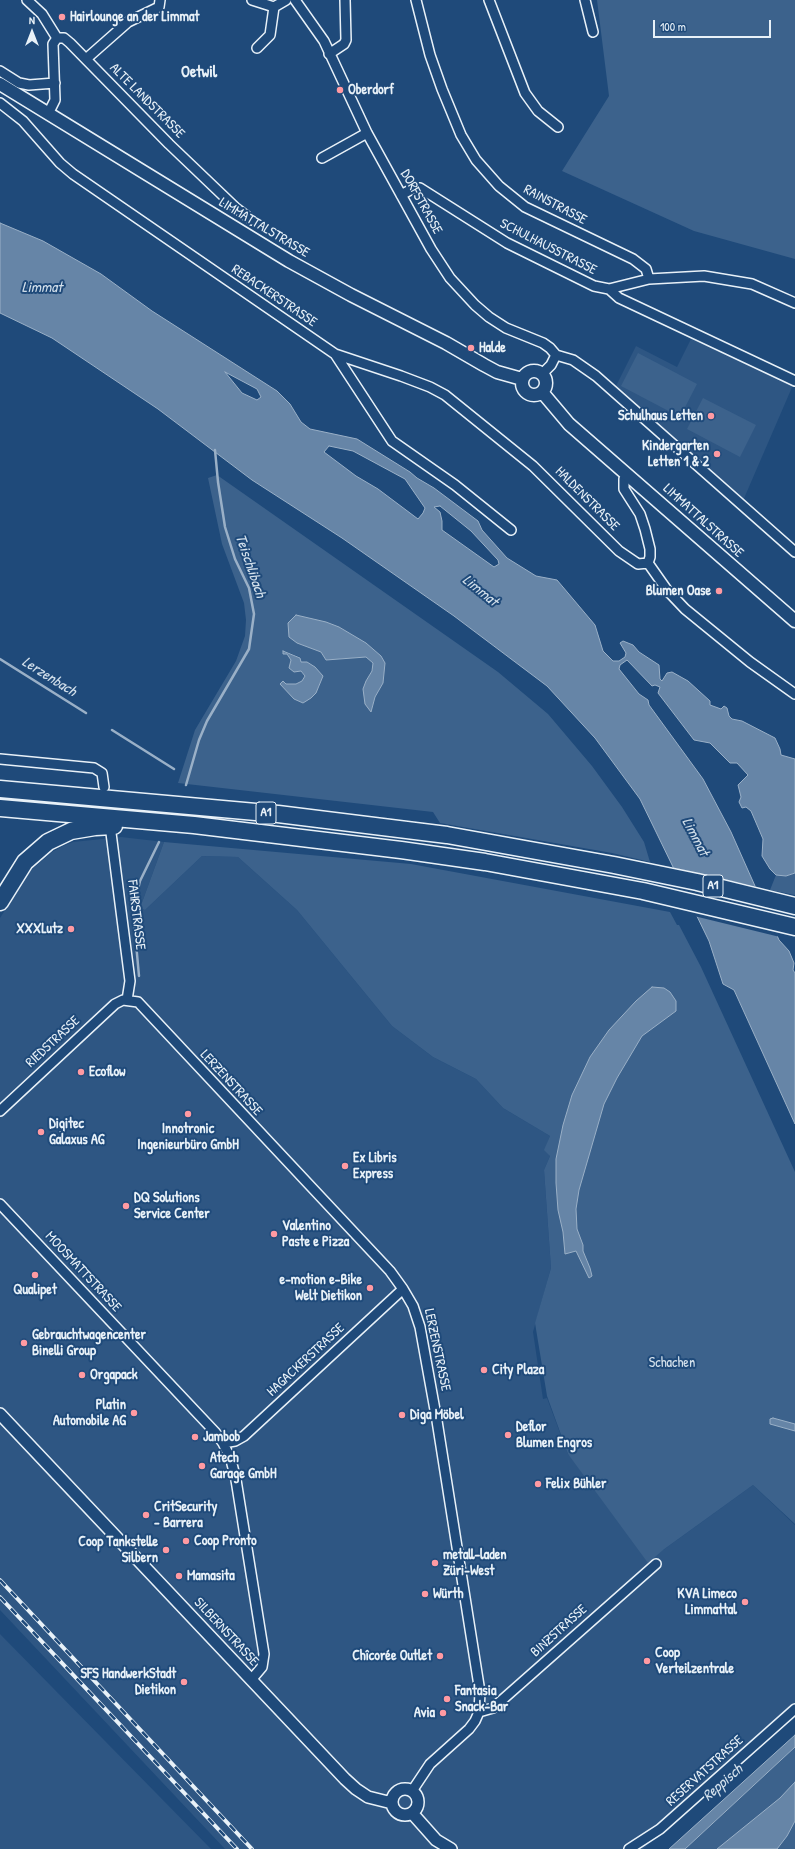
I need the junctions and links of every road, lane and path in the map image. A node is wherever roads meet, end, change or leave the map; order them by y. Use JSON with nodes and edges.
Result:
{"nodes":[{"id":1,"x":27,"y":0,"type":"edge"},
{"id":2,"x":160,"y":0,"type":"edge"},
{"id":3,"x":252,"y":0,"type":"edge"},
{"id":4,"x":286,"y":0,"type":"edge"},
{"id":5,"x":295,"y":0,"type":"edge"},
{"id":6,"x":346,"y":0,"type":"edge"},
{"id":7,"x":416,"y":0,"type":"edge"},
{"id":8,"x":489,"y":0,"type":"edge"},
{"id":9,"x":585,"y":0,"type":"edge"},
{"id":10,"x":274,"y":7,"type":"junction"},
{"id":11,"x":593,"y":32,"type":"dead end"},
{"id":12,"x":57,"y":38,"type":"junction"},
{"id":13,"x":257,"y":48,"type":"dead end"},
{"id":14,"x":329,"y":54,"type":"junction"},
{"id":15,"x":86,"y":59,"type":"junction"},
{"id":16,"x":0,"y":71,"type":"edge"},
{"id":17,"x":55,"y":83,"type":"junction"},
{"id":18,"x":0,"y":84,"type":"edge"},
{"id":19,"x":0,"y":103,"type":"edge"},
{"id":20,"x":48,"y":114,"type":"junction"},
{"id":21,"x":558,"y":127,"type":"dead end"},
{"id":22,"x":367,"y":133,"type":"junction"},
{"id":23,"x":322,"y":158,"type":"dead end"},
{"id":24,"x":401,"y":195,"type":"junction"},
{"id":25,"x":252,"y":220,"type":"dead end"},
{"id":26,"x":649,"y":279,"type":"junction"},
{"id":27,"x":609,"y":288,"type":"junction"},
{"id":28,"x":795,"y":302,"type":"edge"},
{"id":29,"x":335,"y":354,"type":"junction"},
{"id":30,"x":556,"y":355,"type":"junction"},
{"id":31,"x":542,"y":374,"type":"junction"},
{"id":32,"x":522,"y":380,"type":"junction"},
{"id":33,"x":795,"y":382,"type":"edge"},
{"id":34,"x":542,"y":392,"type":"junction"},
{"id":35,"x":628,"y":474,"type":"junction"},
{"id":36,"x":511,"y":530,"type":"dead end"},
{"id":37,"x":795,"y":552,"type":"edge"},
{"id":38,"x":648,"y":563,"type":"junction"},
{"id":39,"x":795,"y":621,"type":"edge"},
{"id":40,"x":795,"y":694,"type":"edge"},
{"id":41,"x":0,"y":759,"type":"edge"},
{"id":42,"x":104,"y":787,"type":"dead end"},
{"id":43,"x":0,"y":789,"type":"edge"},
{"id":44,"x":0,"y":808,"type":"edge"},
{"id":45,"x":111,"y":833,"type":"dead end"},
{"id":46,"x":256,"y":833,"type":"junction"},
{"id":47,"x":0,"y":902,"type":"edge"},
{"id":48,"x":795,"y":906,"type":"edge"},
{"id":49,"x":795,"y":927,"type":"edge"},
{"id":50,"x":127,"y":1000,"type":"junction"},
{"id":51,"x":0,"y":1111,"type":"edge"},
{"id":52,"x":0,"y":1204,"type":"edge"},
{"id":53,"x":403,"y":1289,"type":"junction"},
{"id":54,"x":0,"y":1414,"type":"edge"},
{"id":55,"x":223,"y":1443,"type":"junction"},
{"id":56,"x":656,"y":1564,"type":"dead end"},
{"id":57,"x":251,"y":1680,"type":"junction"},
{"id":58,"x":795,"y":1709,"type":"edge"},
{"id":59,"x":479,"y":1712,"type":"junction"},
{"id":60,"x":412,"y":1792,"type":"junction"},
{"id":61,"x":392,"y":1803,"type":"junction"},
{"id":62,"x":412,"y":1813,"type":"junction"},
{"id":63,"x":451,"y":1849,"type":"edge"},
{"id":64,"x":630,"y":1849,"type":"edge"}],
"edges":[{"from":1,"to":12,"type":"street","name":"ALTE LANDSTRASSE"},
{"from":2,"to":15,"type":"street"},
{"from":3,"to":10,"type":"street"},
{"from":4,"to":10,"type":"street"},
{"from":5,"to":14,"type":"street","name":"DORFSTRASSE"},
{"from":6,"to":14,"type":"street"},
{"from":7,"to":26,"type":"street","name":"RAINSTRASSE"},
{"from":8,"to":21,"type":"street"},
{"from":9,"to":11,"type":"street"},
{"from":10,"to":13,"type":"street"},
{"from":12,"to":15,"type":"street","name":"ALTE LANDSTRASSE"},
{"from":12,"to":17,"type":"street"},
{"from":14,"to":22,"type":"street","name":"DORFSTRASSE"},
{"from":15,"to":25,"type":"street","name":"ALTE LANDSTRASSE"},
{"from":16,"to":17,"type":"street"},
{"from":17,"to":20,"type":"street"},
{"from":18,"to":20,"type":"main road","name":"LIMMATTALSTRASSE"},
{"from":19,"to":29,"type":"street","name":"REBACKERSTRASSE"},
{"from":20,"to":32,"type":"main road","name":"LIMMATTALSTRASSE"},
{"from":22,"to":23,"type":"street"},
{"from":22,"to":24,"type":"street","name":"DORFSTRASSE"},
{"from":24,"to":27,"type":"street","name":"SCHULHAUSSTRASSE"},
{"from":24,"to":30,"type":"street","name":"DORFSTRASSE"},
{"from":26,"to":27,"type":"street"},
{"from":26,"to":28,"type":"street"},
{"from":27,"to":33,"type":"street","name":"SCHULHAUSSTRASSE"},
{"from":29,"to":36,"type":"street","name":"REBACKERSTRASSE"},
{"from":29,"to":38,"type":"street","name":"HALDENSTRASSE"},
{"from":30,"to":31,"type":"street"},
{"from":30,"to":37,"type":"street","name":"DORFSTRASSE"},
{"from":31,"to":32,"type":"main road"},
{"from":31,"to":34,"type":"main road"},
{"from":32,"to":34,"type":"main road"},
{"from":34,"to":35,"type":"main road","name":"LIMMATTALSTRASSE"},
{"from":35,"to":38,"type":"street"},
{"from":35,"to":39,"type":"main road","name":"LIMMATTALSTRASSE"},
{"from":38,"to":40,"type":"street"},
{"from":41,"to":42,"type":"street"},
{"from":43,"to":48,"type":"highway","number":"A1"},
{"from":44,"to":46,"type":"highway","number":"A1"},
{"from":45,"to":50,"type":"street","name":"FAHRSTRASSE"},
{"from":46,"to":47,"type":"highway"},
{"from":46,"to":49,"type":"highway","number":"A1"},
{"from":50,"to":51,"type":"street","name":"RIEDSTRASSE"},
{"from":50,"to":53,"type":"street","name":"LERZENSTRASSE"},
{"from":52,"to":55,"type":"street","name":"MOOSMATTSTRASSE"},
{"from":53,"to":55,"type":"street","name":"HAGACKERSTRASSE"},
{"from":53,"to":59,"type":"street","name":"LERZENSTRASSE"},
{"from":54,"to":57,"type":"street","name":"SILBERNSTRASSE"},
{"from":55,"to":57,"type":"street","name":"MOOSMATTSTRASSE"},
{"from":56,"to":59,"type":"street","name":"BINZSTRASSE"},
{"from":57,"to":61,"type":"street","name":"SILBERNSTRASSE"},
{"from":58,"to":64,"type":"street","name":"RESERVATSTRASSE"},
{"from":59,"to":60,"type":"street","name":"LERZENSTRASSE"},
{"from":60,"to":61,"type":"street"},
{"from":60,"to":62,"type":"street"},
{"from":61,"to":62,"type":"street"},
{"from":62,"to":63,"type":"street"}]}
